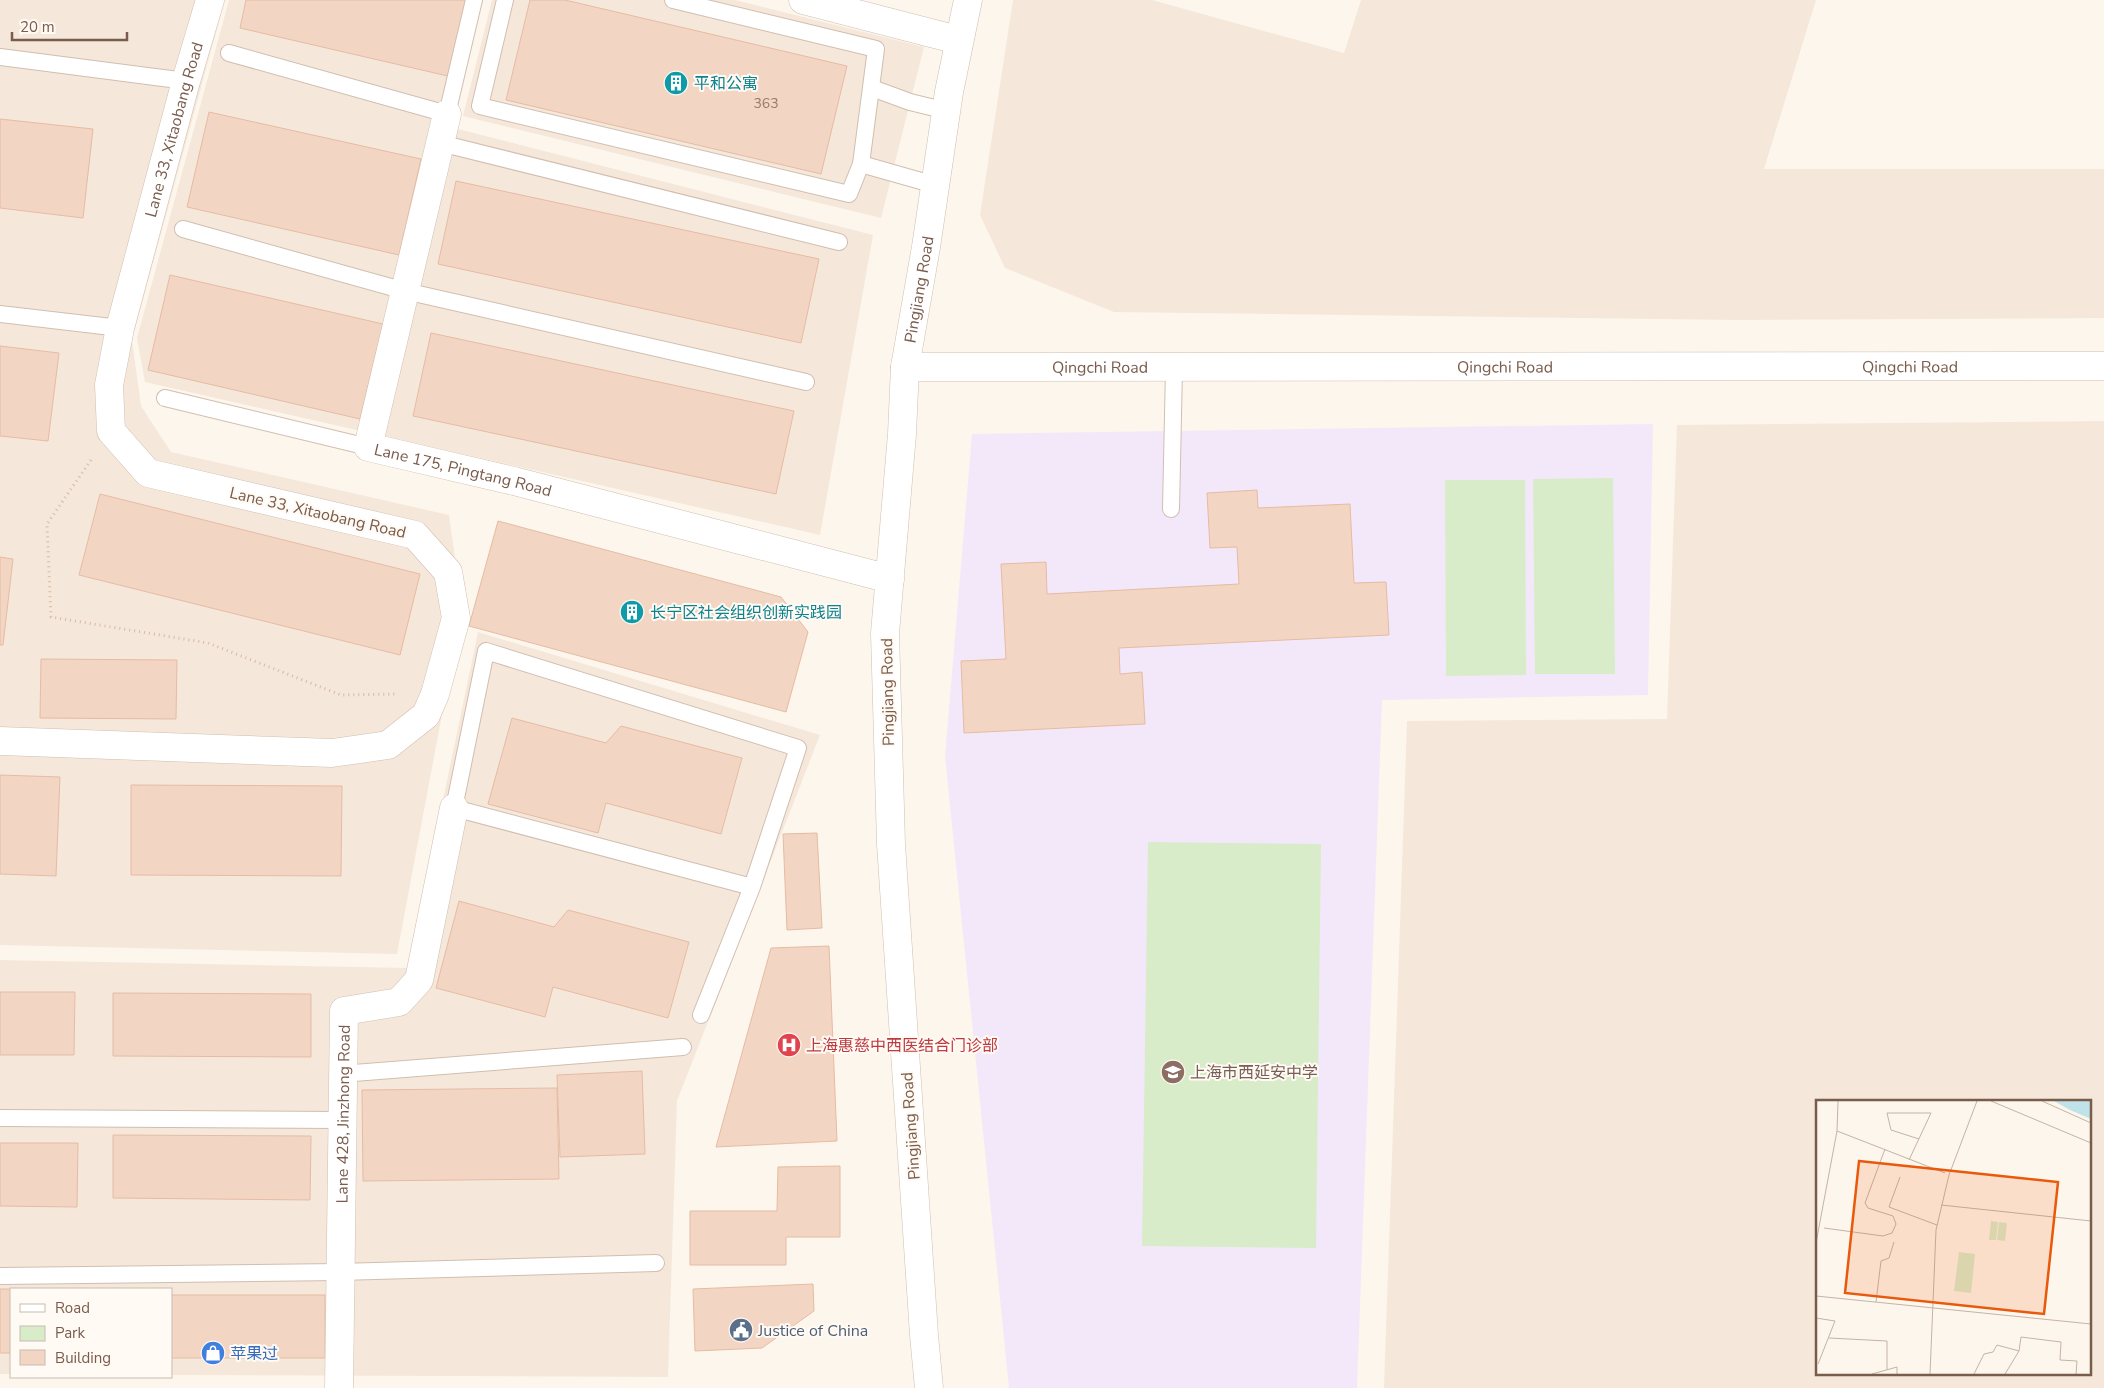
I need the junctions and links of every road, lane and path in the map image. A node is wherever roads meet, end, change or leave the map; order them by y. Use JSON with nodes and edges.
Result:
{"nodes":[{"id":1,"x":210,"y":0,"type":"edge"},
{"id":2,"x":474,"y":0,"type":"edge"},
{"id":3,"x":505,"y":0,"type":"edge"},
{"id":4,"x":673,"y":0,"type":"edge"},
{"id":5,"x":803,"y":0,"type":"edge"},
{"id":6,"x":813,"y":0,"type":"edge"},
{"id":7,"x":968,"y":0,"type":"edge"},
{"id":8,"x":917,"y":30,"type":"junction"},
{"id":9,"x":958,"y":40,"type":"junction"},
{"id":10,"x":229,"y":53,"type":"dead end"},
{"id":11,"x":0,"y":57,"type":"edge"},
{"id":12,"x":186,"y":81,"type":"junction"},
{"id":13,"x":872,"y":88,"type":"junction"},
{"id":14,"x":946,"y":111,"type":"junction"},
{"id":15,"x":447,"y":114,"type":"junction"},
{"id":16,"x":440,"y":143,"type":"junction"},
{"id":17,"x":861,"y":164,"type":"junction"},
{"id":18,"x":936,"y":184,"type":"junction"},
{"id":19,"x":183,"y":230,"type":"dead end"},
{"id":20,"x":839,"y":242,"type":"dead end"},
{"id":21,"x":405,"y":291,"type":"junction"},
{"id":22,"x":0,"y":314,"type":"edge"},
{"id":23,"x":120,"y":328,"type":"junction"},
{"id":24,"x":2104,"y":366,"type":"edge"},
{"id":25,"x":905,"y":367,"type":"junction"},
{"id":26,"x":1174,"y":368,"type":"junction"},
{"id":27,"x":806,"y":382,"type":"dead end"},
{"id":28,"x":165,"y":398,"type":"dead end"},
{"id":29,"x":111,"y":431,"type":"junction"},
{"id":30,"x":368,"y":447,"type":"junction"},
{"id":31,"x":1172,"y":509,"type":"dead end"},
{"id":32,"x":890,"y":579,"type":"junction"},
{"id":33,"x":435,"y":694,"type":"junction"},
{"id":34,"x":0,"y":741,"type":"edge"},
{"id":35,"x":454,"y":808,"type":"junction"},
{"id":36,"x":752,"y":887,"type":"junction"},
{"id":37,"x":701,"y":1015,"type":"dead end"},
{"id":38,"x":683,"y":1047,"type":"dead end"},
{"id":39,"x":341,"y":1074,"type":"junction"},
{"id":40,"x":0,"y":1118,"type":"edge"},
{"id":41,"x":341,"y":1120,"type":"junction"},
{"id":42,"x":656,"y":1263,"type":"dead end"},
{"id":43,"x":339,"y":1272,"type":"junction"},
{"id":44,"x":0,"y":1276,"type":"edge"},
{"id":45,"x":339,"y":1388,"type":"edge"},
{"id":46,"x":929,"y":1388,"type":"edge"}],
"edges":[{"from":1,"to":12,"type":"street","name":"Lane 33, Xitaobang Road"},
{"from":2,"to":15,"type":"lane"},
{"from":3,"to":17,"type":"lane"},
{"from":4,"to":13,"type":"lane"},
{"from":5,"to":8,"type":"street"},
{"from":6,"to":8,"type":"street"},
{"from":7,"to":9,"type":"street","name":"Pingjiang Road"},
{"from":8,"to":9,"type":"street"},
{"from":9,"to":14,"type":"street","name":"Pingjiang Road"},
{"from":10,"to":15,"type":"lane"},
{"from":11,"to":12,"type":"lane"},
{"from":12,"to":23,"type":"street","name":"Lane 33, Xitaobang Road"},
{"from":13,"to":14,"type":"lane"},
{"from":13,"to":17,"type":"lane"},
{"from":14,"to":18,"type":"street","name":"Pingjiang Road"},
{"from":15,"to":16,"type":"street","name":"Lane 175, Pingtang Road"},
{"from":16,"to":20,"type":"lane"},
{"from":16,"to":21,"type":"street","name":"Lane 175, Pingtang Road"},
{"from":17,"to":18,"type":"lane"},
{"from":18,"to":25,"type":"street","name":"Pingjiang Road"},
{"from":19,"to":21,"type":"lane"},
{"from":21,"to":27,"type":"lane"},
{"from":21,"to":30,"type":"street","name":"Lane 175, Pingtang Road"},
{"from":22,"to":23,"type":"lane"},
{"from":23,"to":29,"type":"street","name":"Lane 33, Xitaobang Road"},
{"from":24,"to":26,"type":"street","name":"Qingchi Road"},
{"from":25,"to":26,"type":"street","name":"Qingchi Road"},
{"from":25,"to":32,"type":"street","name":"Pingjiang Road"},
{"from":26,"to":31,"type":"lane"},
{"from":28,"to":30,"type":"lane"},
{"from":29,"to":33,"type":"street","name":"Lane 33, Xitaobang Road"},
{"from":29,"to":33,"type":"path"},
{"from":30,"to":32,"type":"street","name":"Lane 175, Pingtang Road"},
{"from":32,"to":46,"type":"street","name":"Pingjiang Road"},
{"from":33,"to":34,"type":"street","name":"Lane 33, Xitaobang Road"},
{"from":35,"to":36,"type":"lane"},
{"from":35,"to":36,"type":"lane"},
{"from":35,"to":39,"type":"street","name":"Lane 428, Jinzhong Road"},
{"from":36,"to":37,"type":"lane"},
{"from":38,"to":39,"type":"lane"},
{"from":39,"to":41,"type":"street","name":"Lane 428, Jinzhong Road"},
{"from":40,"to":41,"type":"lane"},
{"from":41,"to":43,"type":"street","name":"Lane 428, Jinzhong Road"},
{"from":42,"to":43,"type":"lane"},
{"from":43,"to":44,"type":"lane"},
{"from":43,"to":45,"type":"street","name":"Lane 428, Jinzhong Road"}]}
